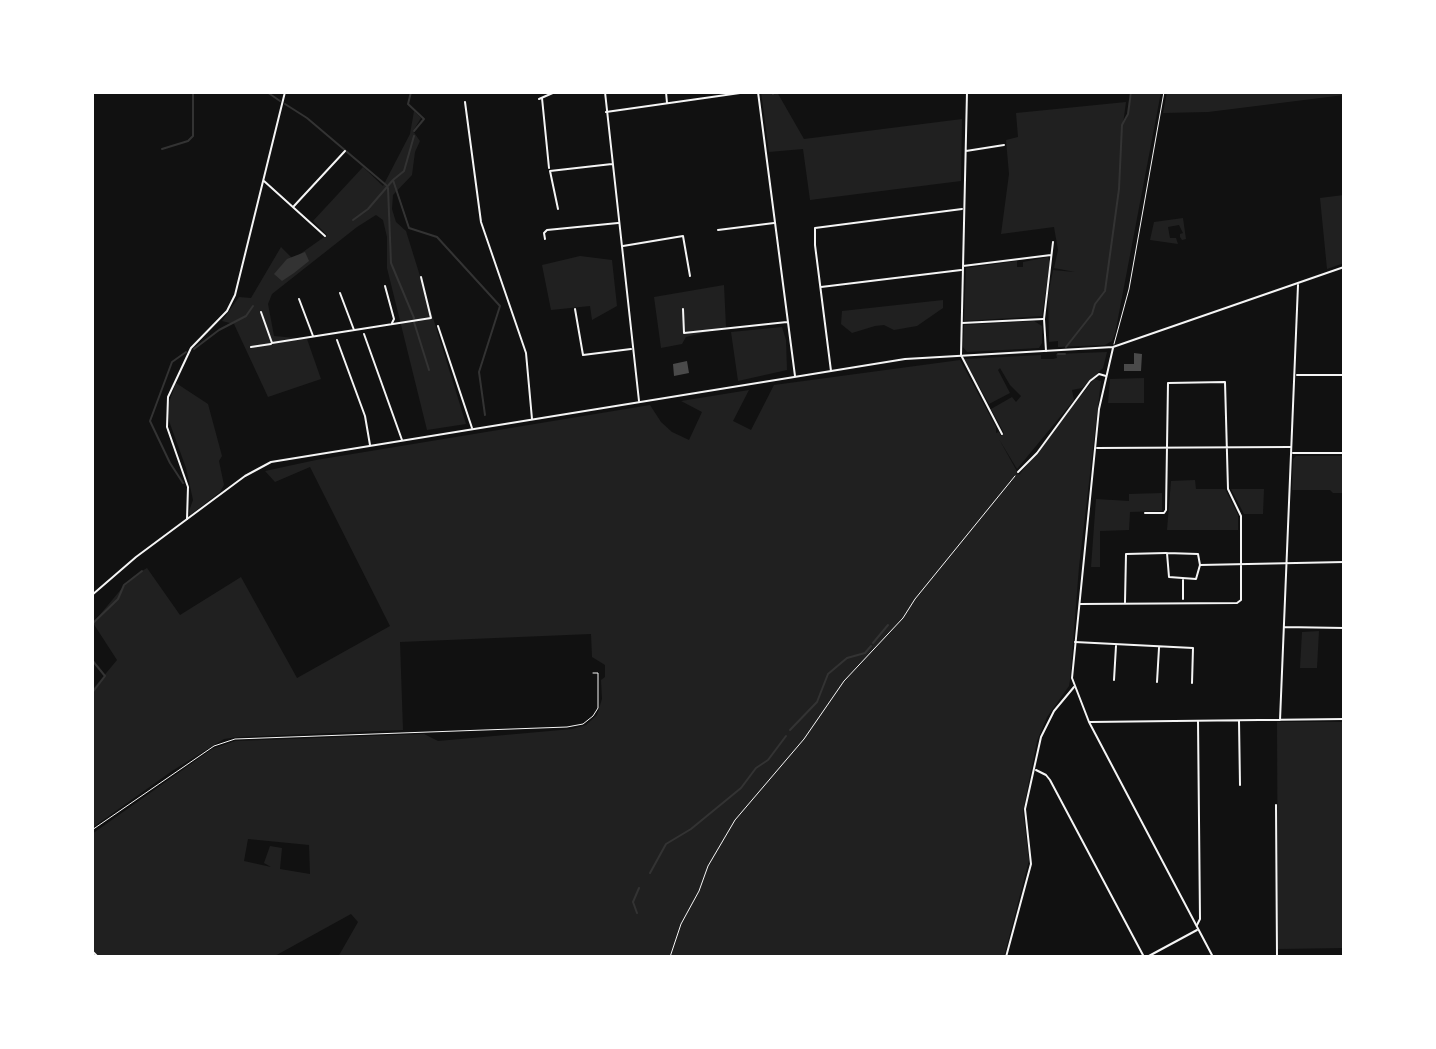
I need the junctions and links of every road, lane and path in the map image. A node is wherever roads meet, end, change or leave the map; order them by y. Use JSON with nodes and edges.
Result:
{"nodes":[{"id":1,"x":285,"y":92,"type":"edge"},
{"id":2,"x":555,"y":92,"type":"edge"},
{"id":3,"x":605,"y":92,"type":"edge"},
{"id":4,"x":666,"y":92,"type":"edge"},
{"id":5,"x":708,"y":92,"type":"edge"},
{"id":6,"x":747,"y":92,"type":"edge"},
{"id":7,"x":758,"y":92,"type":"edge"},
{"id":8,"x":967,"y":92,"type":"edge"},
{"id":9,"x":1164,"y":92,"type":"edge"},
{"id":10,"x":708,"y":97,"type":"junction"},
{"id":11,"x":465,"y":102,"type":"dead end"},
{"id":12,"x":667,"y":103,"type":"junction"},
{"id":13,"x":606,"y":112,"type":"junction"},
{"id":14,"x":1004,"y":145,"type":"dead end"},
{"id":15,"x":345,"y":151,"type":"dead end"},
{"id":16,"x":965,"y":151,"type":"junction"},
{"id":17,"x":612,"y":164,"type":"junction"},
{"id":18,"x":550,"y":171,"type":"junction"},
{"id":19,"x":263,"y":180,"type":"junction"},
{"id":20,"x":293,"y":207,"type":"junction"},
{"id":21,"x":558,"y":209,"type":"dead end"},
{"id":22,"x":963,"y":209,"type":"junction"},
{"id":23,"x":619,"y":223,"type":"junction"},
{"id":24,"x":775,"y":223,"type":"junction"},
{"id":25,"x":718,"y":230,"type":"dead end"},
{"id":26,"x":325,"y":236,"type":"dead end"},
{"id":27,"x":545,"y":239,"type":"dead end"},
{"id":28,"x":1053,"y":242,"type":"dead end"},
{"id":29,"x":621,"y":246,"type":"junction"},
{"id":30,"x":1053,"y":255,"type":"junction"},
{"id":31,"x":1344,"y":267,"type":"edge"},
{"id":32,"x":963,"y":268,"type":"junction"},
{"id":33,"x":690,"y":276,"type":"dead end"},
{"id":34,"x":421,"y":277,"type":"dead end"},
{"id":35,"x":1298,"y":283,"type":"junction"},
{"id":36,"x":385,"y":286,"type":"dead end"},
{"id":37,"x":819,"y":287,"type":"junction"},
{"id":38,"x":340,"y":293,"type":"dead end"},
{"id":39,"x":299,"y":299,"type":"dead end"},
{"id":40,"x":575,"y":309,"type":"dead end"},
{"id":41,"x":683,"y":309,"type":"dead end"},
{"id":42,"x":261,"y":312,"type":"dead end"},
{"id":43,"x":1044,"y":319,"type":"junction"},
{"id":44,"x":788,"y":322,"type":"junction"},
{"id":45,"x":962,"y":323,"type":"junction"},
{"id":46,"x":391,"y":324,"type":"junction"},
{"id":47,"x":438,"y":326,"type":"dead end"},
{"id":48,"x":355,"y":331,"type":"junction"},
{"id":49,"x":364,"y":334,"type":"dead end"},
{"id":50,"x":314,"y":337,"type":"junction"},
{"id":51,"x":337,"y":340,"type":"dead end"},
{"id":52,"x":272,"y":343,"type":"junction"},
{"id":53,"x":251,"y":347,"type":"dead end"},
{"id":54,"x":1113,"y":347,"type":"junction"},
{"id":55,"x":633,"y":349,"type":"junction"},
{"id":56,"x":1046,"y":351,"type":"junction"},
{"id":57,"x":961,"y":355,"type":"junction"},
{"id":58,"x":831,"y":371,"type":"junction"},
{"id":59,"x":1344,"y":375,"type":"edge"},
{"id":60,"x":1106,"y":376,"type":"junction"},
{"id":61,"x":1295,"y":376,"type":"junction"},
{"id":62,"x":795,"y":377,"type":"junction"},
{"id":63,"x":639,"y":403,"type":"junction"},
{"id":64,"x":532,"y":420,"type":"junction"},
{"id":65,"x":472,"y":429,"type":"junction"},
{"id":66,"x":1002,"y":434,"type":"dead end"},
{"id":67,"x":403,"y":441,"type":"junction"},
{"id":68,"x":370,"y":446,"type":"junction"},
{"id":69,"x":1167,"y":447,"type":"junction"},
{"id":70,"x":1228,"y":447,"type":"junction"},
{"id":71,"x":1292,"y":447,"type":"junction"},
{"id":72,"x":1095,"y":448,"type":"junction"},
{"id":73,"x":1292,"y":453,"type":"junction"},
{"id":74,"x":1344,"y":453,"type":"edge"},
{"id":75,"x":1018,"y":472,"type":"joint"},
{"id":76,"x":1145,"y":513,"type":"dead end"},
{"id":77,"x":188,"y":520,"type":"junction"},
{"id":78,"x":1167,"y":553,"type":"junction"},
{"id":79,"x":1344,"y":562,"type":"edge"},
{"id":80,"x":1242,"y":564,"type":"junction"},
{"id":81,"x":1286,"y":564,"type":"junction"},
{"id":82,"x":1200,"y":565,"type":"junction"},
{"id":83,"x":1183,"y":579,"type":"junction"},
{"id":84,"x":92,"y":595,"type":"edge"},
{"id":85,"x":1183,"y":599,"type":"dead end"},
{"id":86,"x":1125,"y":603,"type":"junction"},
{"id":87,"x":1079,"y":604,"type":"junction"},
{"id":88,"x":1283,"y":627,"type":"junction"},
{"id":89,"x":1344,"y":628,"type":"edge"},
{"id":90,"x":1076,"y":642,"type":"junction"},
{"id":91,"x":1116,"y":644,"type":"junction"},
{"id":92,"x":1159,"y":647,"type":"junction"},
{"id":93,"x":593,"y":673,"type":"dead end"},
{"id":94,"x":1114,"y":680,"type":"dead end"},
{"id":95,"x":1157,"y":682,"type":"dead end"},
{"id":96,"x":1192,"y":683,"type":"dead end"},
{"id":97,"x":1074,"y":687,"type":"junction"},
{"id":98,"x":1344,"y":719,"type":"edge"},
{"id":99,"x":1198,"y":720,"type":"junction"},
{"id":100,"x":1239,"y":720,"type":"junction"},
{"id":101,"x":1280,"y":720,"type":"junction"},
{"id":102,"x":1089,"y":722,"type":"junction"},
{"id":103,"x":1034,"y":770,"type":"junction"},
{"id":104,"x":1240,"y":785,"type":"dead end"},
{"id":105,"x":1276,"y":805,"type":"dead end"},
{"id":106,"x":92,"y":830,"type":"edge"},
{"id":107,"x":1197,"y":928,"type":"junction"},
{"id":108,"x":92,"y":951,"type":"edge"},
{"id":109,"x":98,"y":957,"type":"edge"},
{"id":110,"x":670,"y":957,"type":"edge"},
{"id":111,"x":1006,"y":957,"type":"edge"},
{"id":112,"x":1146,"y":957,"type":"edge"},
{"id":113,"x":1213,"y":957,"type":"edge"},
{"id":114,"x":1277,"y":957,"type":"edge"}],
"edges":[{"from":1,"to":19,"type":"street"},
{"from":2,"to":18,"type":"street"},
{"from":3,"to":13,"type":"street"},
{"from":4,"to":12,"type":"street"},
{"from":5,"to":10,"type":"street"},
{"from":6,"to":10,"type":"street"},
{"from":7,"to":24,"type":"street"},
{"from":8,"to":16,"type":"street"},
{"from":9,"to":54,"type":"lane"},
{"from":10,"to":12,"type":"street"},
{"from":11,"to":64,"type":"street"},
{"from":12,"to":13,"type":"street"},
{"from":13,"to":17,"type":"street"},
{"from":14,"to":16,"type":"street"},
{"from":15,"to":20,"type":"street"},
{"from":16,"to":22,"type":"street"},
{"from":17,"to":18,"type":"street"},
{"from":17,"to":23,"type":"street"},
{"from":18,"to":21,"type":"street"},
{"from":19,"to":20,"type":"street"},
{"from":19,"to":77,"type":"street"},
{"from":20,"to":26,"type":"street"},
{"from":22,"to":32,"type":"street"},
{"from":22,"to":37,"type":"street"},
{"from":23,"to":27,"type":"street"},
{"from":23,"to":29,"type":"street"},
{"from":24,"to":25,"type":"street"},
{"from":24,"to":44,"type":"street"},
{"from":28,"to":30,"type":"street"},
{"from":29,"to":33,"type":"street"},
{"from":29,"to":55,"type":"street"},
{"from":30,"to":32,"type":"street"},
{"from":30,"to":43,"type":"street"},
{"from":31,"to":35,"type":"street"},
{"from":32,"to":37,"type":"street"},
{"from":32,"to":45,"type":"street"},
{"from":34,"to":46,"type":"street"},
{"from":35,"to":54,"type":"street"},
{"from":35,"to":61,"type":"street"},
{"from":36,"to":46,"type":"street"},
{"from":37,"to":58,"type":"street"},
{"from":38,"to":48,"type":"street"},
{"from":39,"to":50,"type":"street"},
{"from":40,"to":55,"type":"street"},
{"from":41,"to":44,"type":"street"},
{"from":42,"to":52,"type":"street"},
{"from":43,"to":45,"type":"street"},
{"from":43,"to":56,"type":"street"},
{"from":44,"to":62,"type":"street"},
{"from":45,"to":57,"type":"street"},
{"from":46,"to":48,"type":"street"},
{"from":47,"to":65,"type":"street"},
{"from":48,"to":50,"type":"street"},
{"from":49,"to":67,"type":"street"},
{"from":50,"to":52,"type":"street"},
{"from":51,"to":68,"type":"street"},
{"from":52,"to":53,"type":"street"},
{"from":54,"to":56,"type":"street"},
{"from":54,"to":60,"type":"street"},
{"from":55,"to":63,"type":"street"},
{"from":56,"to":57,"type":"street"},
{"from":57,"to":58,"type":"street"},
{"from":57,"to":66,"type":"street"},
{"from":58,"to":62,"type":"street"},
{"from":59,"to":61,"type":"street"},
{"from":60,"to":72,"type":"street"},
{"from":60,"to":75,"type":"street"},
{"from":61,"to":71,"type":"street"},
{"from":62,"to":63,"type":"street"},
{"from":63,"to":64,"type":"street"},
{"from":64,"to":65,"type":"street"},
{"from":65,"to":67,"type":"street"},
{"from":67,"to":68,"type":"street"},
{"from":68,"to":77,"type":"street"},
{"from":69,"to":70,"type":"street"},
{"from":69,"to":70,"type":"street"},
{"from":69,"to":72,"type":"street"},
{"from":69,"to":76,"type":"street"},
{"from":70,"to":71,"type":"street"},
{"from":70,"to":80,"type":"street"},
{"from":71,"to":73,"type":"street"},
{"from":72,"to":87,"type":"street"},
{"from":73,"to":74,"type":"street"},
{"from":73,"to":81,"type":"street"},
{"from":75,"to":110,"type":"path"},
{"from":77,"to":84,"type":"street"},
{"from":78,"to":82,"type":"street"},
{"from":78,"to":83,"type":"street"},
{"from":78,"to":86,"type":"street"},
{"from":79,"to":81,"type":"street"},
{"from":80,"to":81,"type":"street"},
{"from":80,"to":82,"type":"street"},
{"from":80,"to":86,"type":"street"},
{"from":81,"to":88,"type":"street"},
{"from":82,"to":83,"type":"street"},
{"from":83,"to":85,"type":"street"},
{"from":86,"to":87,"type":"street"},
{"from":87,"to":90,"type":"street"},
{"from":88,"to":89,"type":"street"},
{"from":88,"to":101,"type":"street"},
{"from":90,"to":91,"type":"street"},
{"from":90,"to":97,"type":"street"},
{"from":91,"to":92,"type":"street"},
{"from":91,"to":94,"type":"street"},
{"from":92,"to":95,"type":"street"},
{"from":92,"to":96,"type":"street"},
{"from":93,"to":106,"type":"lane"},
{"from":97,"to":102,"type":"street"},
{"from":97,"to":103,"type":"street"},
{"from":98,"to":101,"type":"street"},
{"from":99,"to":100,"type":"street"},
{"from":99,"to":102,"type":"street"},
{"from":99,"to":107,"type":"street"},
{"from":100,"to":101,"type":"street"},
{"from":100,"to":104,"type":"street"},
{"from":102,"to":107,"type":"street"},
{"from":103,"to":111,"type":"street"},
{"from":103,"to":112,"type":"street"},
{"from":105,"to":114,"type":"street"},
{"from":107,"to":112,"type":"street"},
{"from":107,"to":113,"type":"street"},
{"from":108,"to":109,"type":"street"}]}
